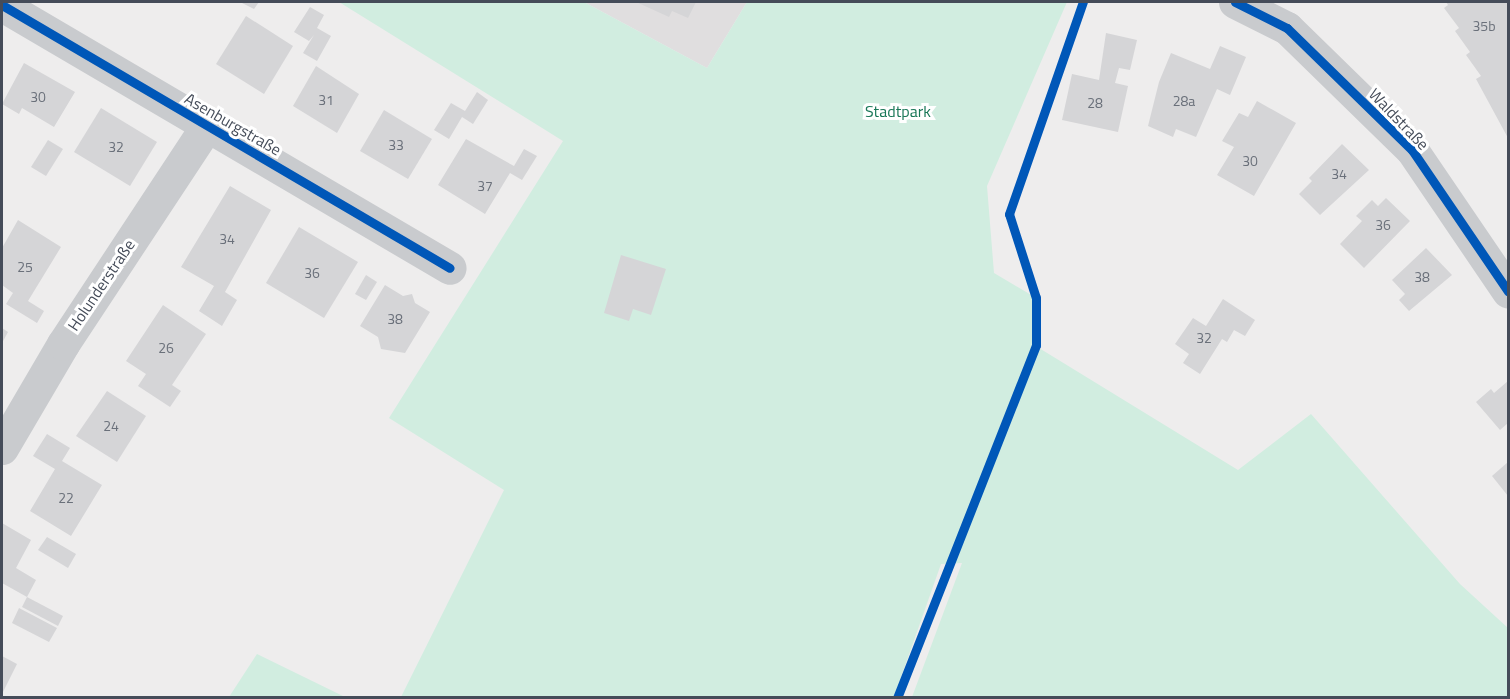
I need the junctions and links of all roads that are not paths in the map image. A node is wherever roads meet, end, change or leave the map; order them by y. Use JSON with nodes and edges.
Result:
{"nodes":[{"id":1,"x":1235,"y":2,"type":"edge"},
{"id":2,"x":2,"y":5,"type":"edge"},
{"id":3,"x":207,"y":126,"type":"junction"},
{"id":4,"x":450,"y":268,"type":"dead end"},
{"id":5,"x":1509,"y":291,"type":"edge"},
{"id":6,"x":2,"y":448,"type":"edge"}],
"edges":[{"from":1,"to":5,"type":"street","name":"Waldstraße"},
{"from":2,"to":3,"type":"street","name":"Asenburgstraße"},
{"from":3,"to":4,"type":"street","name":"Asenburgstraße"},
{"from":3,"to":6,"type":"street","name":"Holunderstraße"}]}
